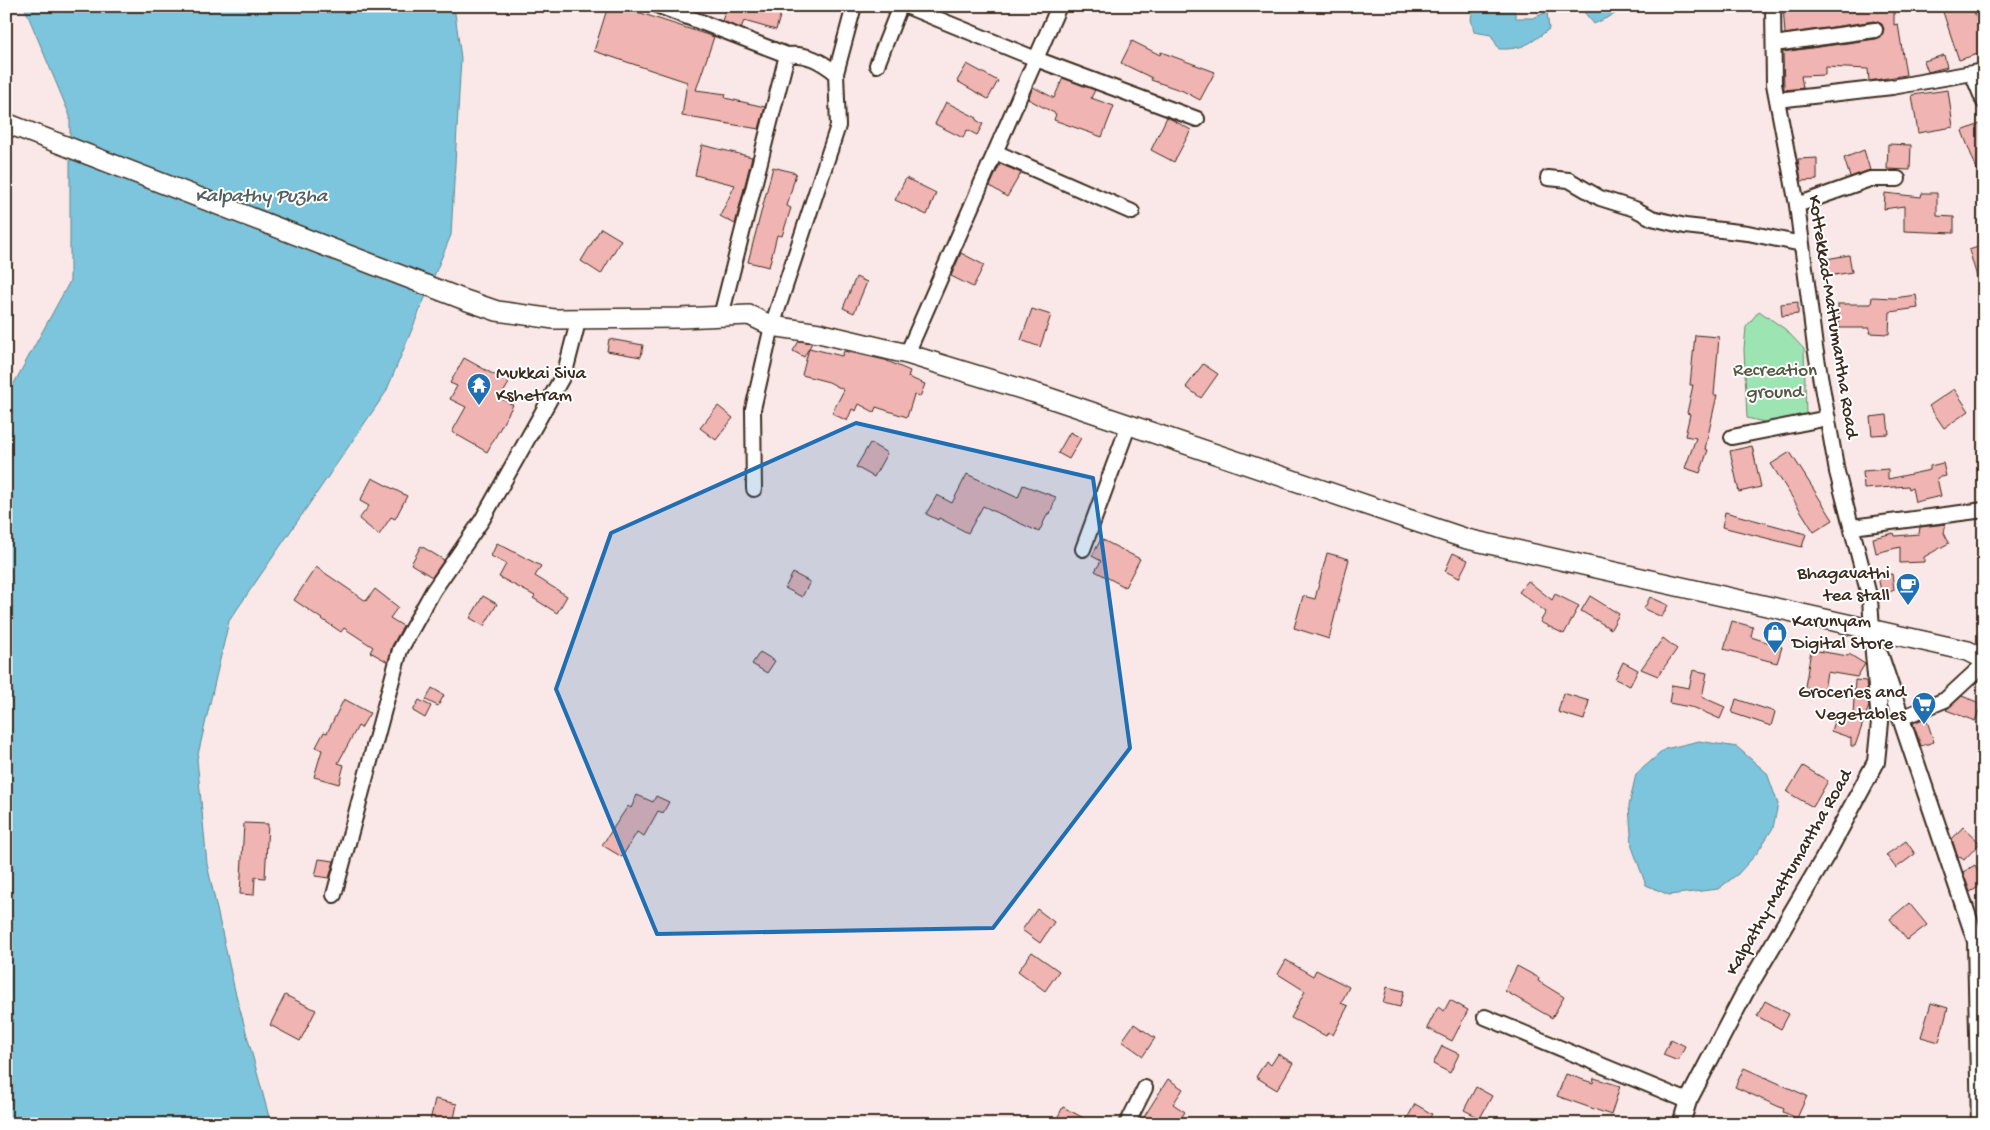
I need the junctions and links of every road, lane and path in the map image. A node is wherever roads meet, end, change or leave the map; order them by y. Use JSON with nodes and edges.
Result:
{"nodes":[{"id":1,"x":659,"y":6,"type":"edge"},
{"id":2,"x":854,"y":6,"type":"edge"},
{"id":3,"x":900,"y":6,"type":"edge"},
{"id":4,"x":906,"y":6,"type":"edge"},
{"id":5,"x":1059,"y":6,"type":"edge"},
{"id":6,"x":1773,"y":6,"type":"edge"},
{"id":7,"x":1875,"y":30,"type":"dead end"},
{"id":8,"x":1774,"y":44,"type":"junction"},
{"id":9,"x":786,"y":54,"type":"junction"},
{"id":10,"x":1036,"y":59,"type":"junction"},
{"id":11,"x":877,"y":65,"type":"dead end"},
{"id":12,"x":1978,"y":72,"type":"edge"},
{"id":13,"x":836,"y":73,"type":"junction"},
{"id":14,"x":1778,"y":100,"type":"junction"},
{"id":15,"x":1984,"y":102,"type":"edge"},
{"id":16,"x":1197,"y":119,"type":"dead end"},
{"id":17,"x":6,"y":123,"type":"edge"},
{"id":18,"x":995,"y":152,"type":"junction"},
{"id":19,"x":1548,"y":178,"type":"dead end"},
{"id":20,"x":1898,"y":179,"type":"dead end"},
{"id":21,"x":1797,"y":205,"type":"junction"},
{"id":22,"x":1132,"y":212,"type":"dead end"},
{"id":23,"x":1802,"y":244,"type":"junction"},
{"id":24,"x":721,"y":316,"type":"junction"},
{"id":25,"x":579,"y":318,"type":"junction"},
{"id":26,"x":772,"y":326,"type":"junction"},
{"id":27,"x":907,"y":354,"type":"junction"},
{"id":28,"x":1828,"y":418,"type":"junction"},
{"id":29,"x":1129,"y":424,"type":"junction"},
{"id":30,"x":1732,"y":437,"type":"dead end"},
{"id":31,"x":754,"y":489,"type":"dead end"},
{"id":32,"x":1984,"y":510,"type":"edge"},
{"id":33,"x":1852,"y":527,"type":"junction"},
{"id":34,"x":1083,"y":549,"type":"dead end"},
{"id":35,"x":1872,"y":630,"type":"junction"},
{"id":36,"x":1984,"y":659,"type":"edge"},
{"id":37,"x":1984,"y":664,"type":"edge"},
{"id":38,"x":1901,"y":718,"type":"junction"},
{"id":39,"x":334,"y":895,"type":"dead end"},
{"id":40,"x":1977,"y":927,"type":"edge"},
{"id":41,"x":1485,"y":1016,"type":"dead end"},
{"id":42,"x":1145,"y":1088,"type":"dead end"},
{"id":43,"x":1688,"y":1102,"type":"junction"},
{"id":44,"x":1981,"y":1114,"type":"edge"},
{"id":45,"x":1127,"y":1124,"type":"edge"},
{"id":46,"x":1682,"y":1124,"type":"edge"}],
"edges":[{"from":1,"to":9,"type":"street"},
{"from":2,"to":13,"type":"street"},
{"from":3,"to":11,"type":"street"},
{"from":4,"to":10,"type":"street"},
{"from":5,"to":10,"type":"street"},
{"from":6,"to":8,"type":"street","name":"Kottekkad-Mattumantha Road"},
{"from":7,"to":8,"type":"street"},
{"from":8,"to":14,"type":"street","name":"Kottekkad-Mattumantha Road"},
{"from":9,"to":13,"type":"street"},
{"from":9,"to":24,"type":"street"},
{"from":10,"to":16,"type":"street"},
{"from":10,"to":18,"type":"street"},
{"from":12,"to":14,"type":"street"},
{"from":12,"to":15,"type":"street"},
{"from":13,"to":26,"type":"street"},
{"from":14,"to":21,"type":"street","name":"Kottekkad-Mattumantha Road"},
{"from":17,"to":25,"type":"main road"},
{"from":18,"to":22,"type":"street"},
{"from":18,"to":27,"type":"street"},
{"from":19,"to":23,"type":"street"},
{"from":20,"to":21,"type":"street"},
{"from":21,"to":23,"type":"street","name":"Kottekkad-Mattumantha Road"},
{"from":23,"to":28,"type":"street","name":"Kottekkad-Mattumantha Road"},
{"from":24,"to":25,"type":"main road"},
{"from":24,"to":26,"type":"main road"},
{"from":25,"to":39,"type":"street"},
{"from":26,"to":27,"type":"main road"},
{"from":26,"to":31,"type":"street"},
{"from":27,"to":29,"type":"main road"},
{"from":28,"to":30,"type":"street"},
{"from":28,"to":33,"type":"street","name":"Kottekkad-Mattumantha Road"},
{"from":29,"to":34,"type":"street"},
{"from":29,"to":35,"type":"main road"},
{"from":32,"to":33,"type":"street"},
{"from":33,"to":35,"type":"street","name":"Kottekkad-Mattumantha Road"},
{"from":35,"to":36,"type":"main road"},
{"from":35,"to":38,"type":"street"},
{"from":35,"to":43,"type":"street","name":"Kalpathy-Mattumantha Road"},
{"from":37,"to":38,"type":"street"},
{"from":38,"to":40,"type":"street"},
{"from":40,"to":44,"type":"street"},
{"from":41,"to":43,"type":"street"},
{"from":42,"to":45,"type":"street"},
{"from":43,"to":46,"type":"street","name":"Kalpathy-Mattumantha Road"}]}
